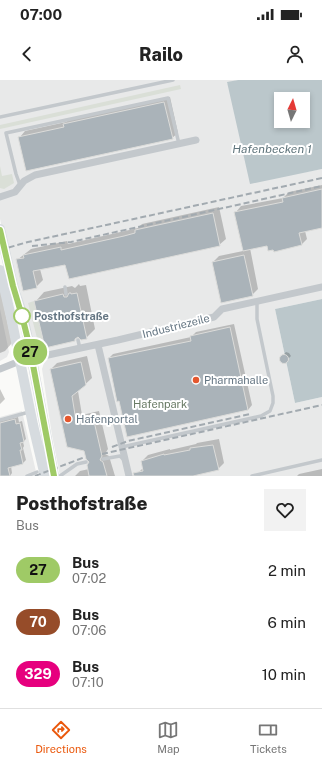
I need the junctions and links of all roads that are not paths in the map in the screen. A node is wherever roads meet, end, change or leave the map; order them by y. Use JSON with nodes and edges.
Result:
{"nodes":[{"id":1,"x":173,"y":80,"type":"edge"},
{"id":2,"x":0,"y":117,"type":"edge"},
{"id":3,"x":196,"y":140,"type":"dead end"},
{"id":4,"x":179,"y":144,"type":"junction"},
{"id":5,"x":20,"y":186,"type":"junction"},
{"id":6,"x":0,"y":197,"type":"edge"},
{"id":7,"x":0,"y":229,"type":"edge"},
{"id":8,"x":0,"y":270,"type":"edge"},
{"id":9,"x":65,"y":287,"type":"dead end"},
{"id":10,"x":322,"y":287,"type":"edge"},
{"id":11,"x":66,"y":294,"type":"dead end"},
{"id":12,"x":256,"y":301,"type":"junction"},
{"id":13,"x":78,"y":340,"type":"dead end"},
{"id":14,"x":98,"y":345,"type":"junction"},
{"id":15,"x":80,"y":349,"type":"junction"},
{"id":16,"x":32,"y":359,"type":"junction"},
{"id":17,"x":20,"y":361,"type":"junction"},
{"id":18,"x":0,"y":369,"type":"edge"},
{"id":19,"x":30,"y":412,"type":"junction"},
{"id":20,"x":0,"y":420,"type":"edge"},
{"id":21,"x":122,"y":446,"type":"junction"},
{"id":22,"x":103,"y":459,"type":"dead end"},
{"id":23,"x":322,"y":460,"type":"edge"},
{"id":24,"x":86,"y":462,"type":"dead end"},
{"id":25,"x":126,"y":465,"type":"junction"},
{"id":26,"x":41,"y":474,"type":"edge"},
{"id":27,"x":27,"y":476,"type":"edge"},
{"id":28,"x":54,"y":476,"type":"edge"},
{"id":29,"x":60,"y":476,"type":"edge"},
{"id":30,"x":129,"y":476,"type":"edge"},
{"id":31,"x":252,"y":476,"type":"edge"}],
"edges":[{"from":1,"to":2,"type":"lane"},
{"from":3,"to":4,"type":"street"},
{"from":4,"to":5,"type":"street"},
{"from":4,"to":5,"type":"lane"},
{"from":5,"to":6,"type":"street"},
{"from":7,"to":16,"type":"main road"},
{"from":8,"to":17,"type":"main road"},
{"from":9,"to":11,"type":"lane"},
{"from":10,"to":12,"type":"street","name":"Industriezeile"},
{"from":12,"to":14,"type":"street","name":"Industriezeile"},
{"from":12,"to":21,"type":"lane"},
{"from":13,"to":15,"type":"lane"},
{"from":14,"to":15,"type":"street","name":"Industriezeile"},
{"from":14,"to":21,"type":"street"},
{"from":15,"to":16,"type":"street","name":"Industriezeile"},
{"from":16,"to":17,"type":"street","name":"Industriezeile"},
{"from":16,"to":28,"type":"main road"},
{"from":17,"to":18,"type":"street","name":"Industriezeile"},
{"from":17,"to":19,"type":"main road"},
{"from":19,"to":20,"type":"lane"},
{"from":19,"to":26,"type":"main road"},
{"from":21,"to":25,"type":"street"},
{"from":22,"to":25,"type":"lane"},
{"from":23,"to":31,"type":"lane"},
{"from":24,"to":29,"type":"lane"},
{"from":25,"to":30,"type":"street"},
{"from":26,"to":27,"type":"lane"}]}
